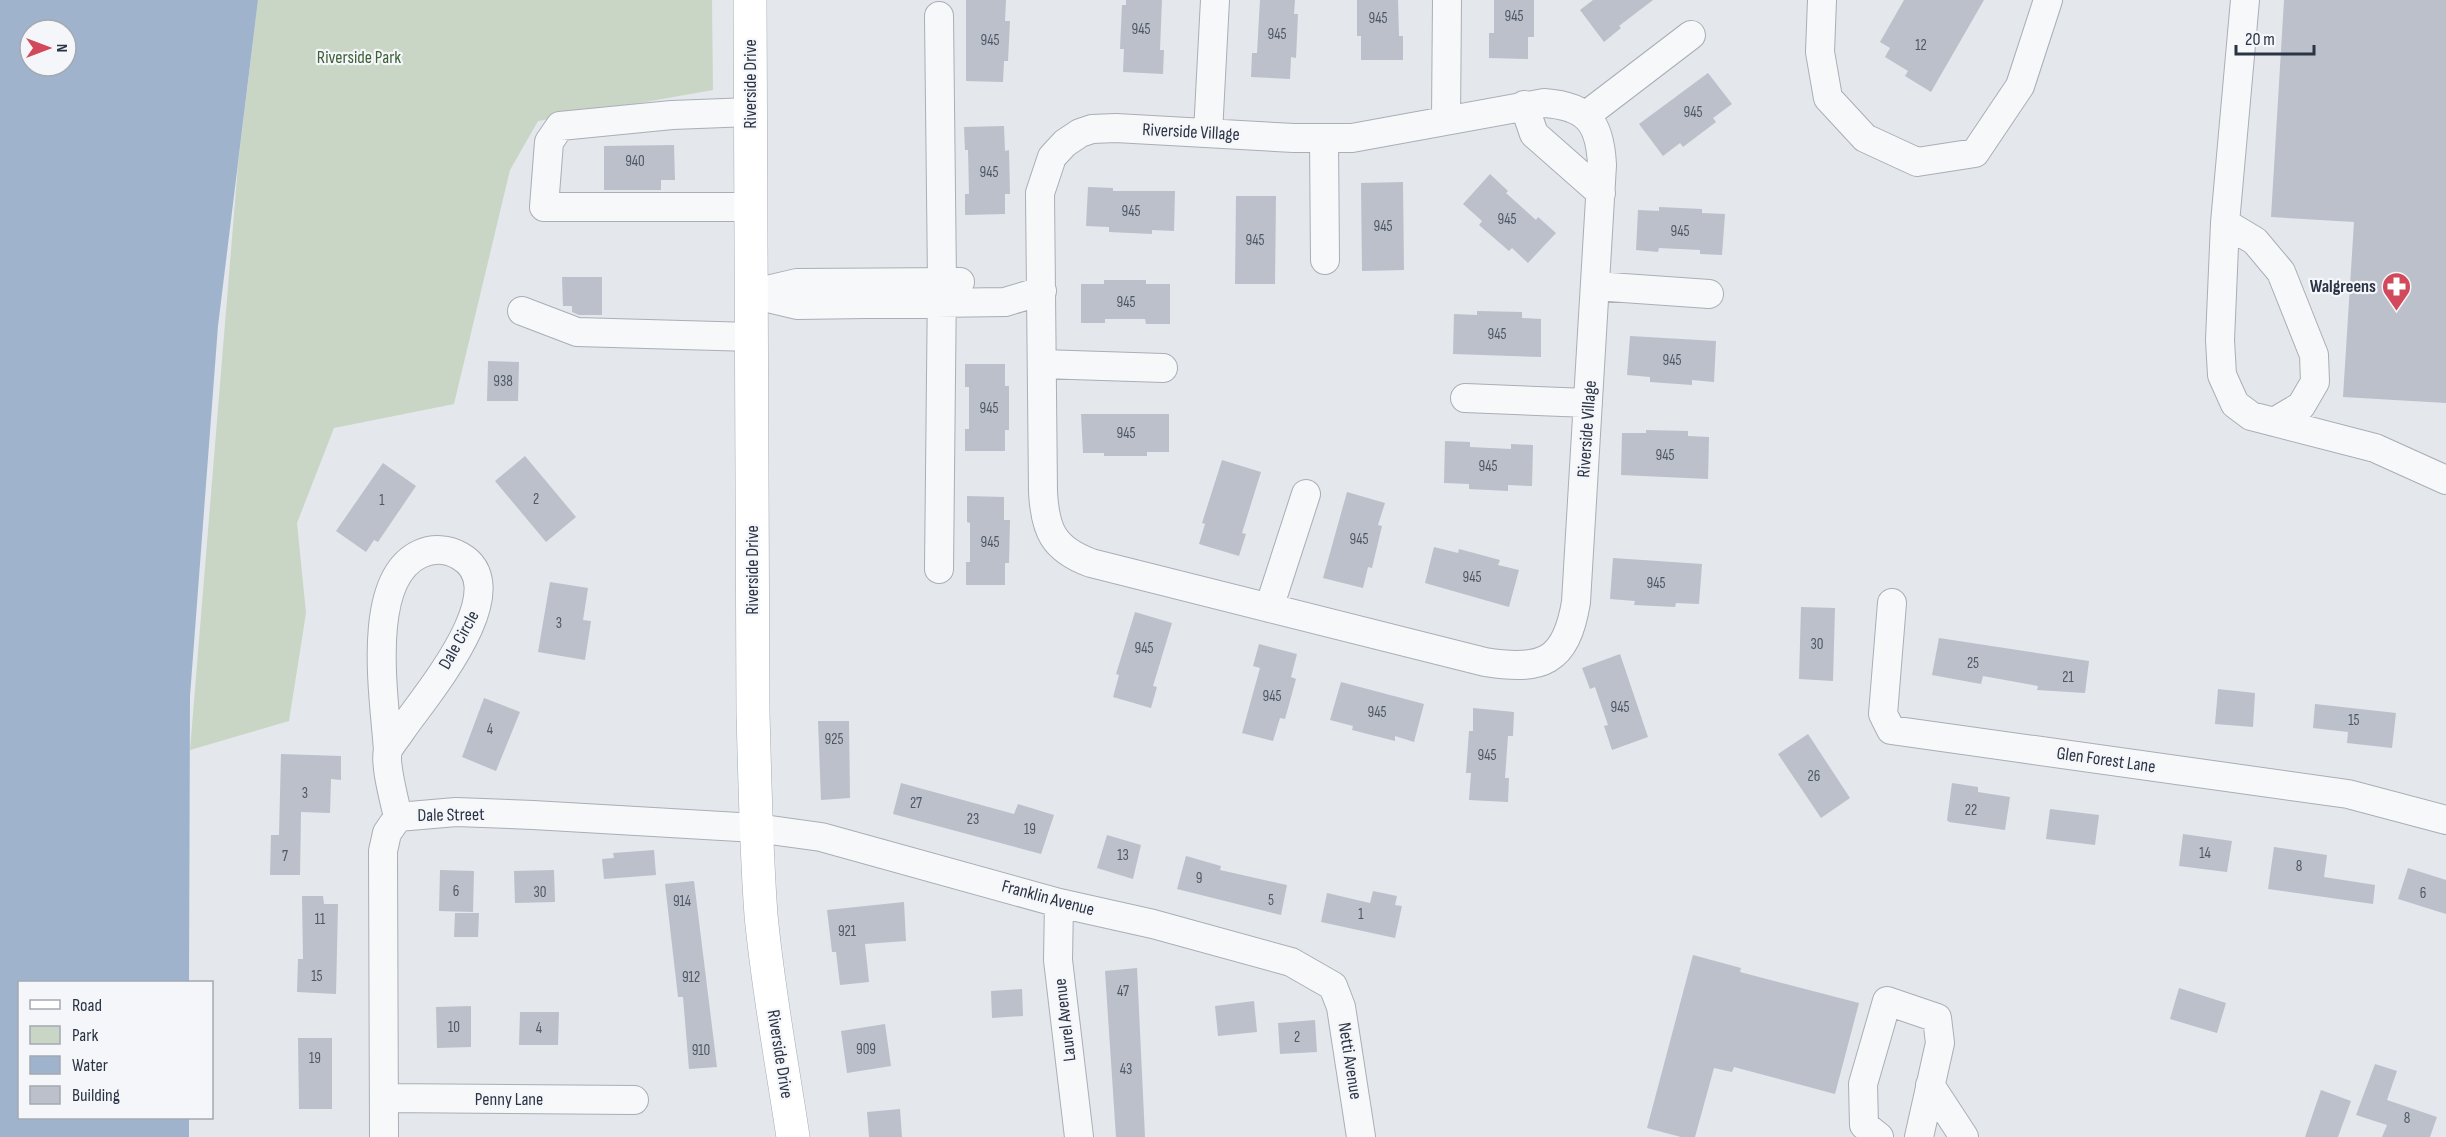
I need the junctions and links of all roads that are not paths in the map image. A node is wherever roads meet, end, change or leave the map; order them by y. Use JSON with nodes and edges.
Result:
{"nodes":[{"id":1,"x":750,"y":0,"type":"edge"},
{"id":2,"x":1215,"y":0,"type":"edge"},
{"id":3,"x":1448,"y":0,"type":"edge"},
{"id":4,"x":1822,"y":0,"type":"edge"},
{"id":5,"x":2048,"y":0,"type":"edge"},
{"id":6,"x":2245,"y":0,"type":"edge"},
{"id":7,"x":939,"y":16,"type":"dead end"},
{"id":8,"x":1690,"y":34,"type":"dead end"},
{"id":9,"x":1524,"y":105,"type":"junction"},
{"id":10,"x":750,"y":112,"type":"junction"},
{"id":11,"x":1585,"y":116,"type":"junction"},
{"id":12,"x":1446,"y":120,"type":"junction"},
{"id":13,"x":1208,"y":133,"type":"junction"},
{"id":14,"x":1324,"y":139,"type":"junction"},
{"id":15,"x":1601,"y":193,"type":"junction"},
{"id":16,"x":751,"y":207,"type":"junction"},
{"id":17,"x":2225,"y":223,"type":"junction"},
{"id":18,"x":1325,"y":261,"type":"dead end"},
{"id":19,"x":1595,"y":286,"type":"junction"},
{"id":20,"x":1042,"y":291,"type":"junction"},
{"id":21,"x":942,"y":292,"type":"junction"},
{"id":22,"x":751,"y":294,"type":"junction"},
{"id":23,"x":1709,"y":294,"type":"dead end"},
{"id":24,"x":522,"y":310,"type":"dead end"},
{"id":25,"x":752,"y":337,"type":"junction"},
{"id":26,"x":1042,"y":364,"type":"junction"},
{"id":27,"x":1163,"y":368,"type":"dead end"},
{"id":28,"x":1465,"y":398,"type":"dead end"},
{"id":29,"x":1588,"y":403,"type":"junction"},
{"id":30,"x":2274,"y":422,"type":"junction"},
{"id":31,"x":2446,"y":480,"type":"edge"},
{"id":32,"x":1306,"y":494,"type":"dead end"},
{"id":33,"x":939,"y":569,"type":"dead end"},
{"id":34,"x":1892,"y":603,"type":"dead end"},
{"id":35,"x":1269,"y":608,"type":"junction"},
{"id":36,"x":388,"y":751,"type":"junction"},
{"id":37,"x":398,"y":817,"type":"junction"},
{"id":38,"x":2446,"y":820,"type":"edge"},
{"id":39,"x":756,"y":828,"type":"junction"},
{"id":40,"x":1059,"y":903,"type":"junction"},
{"id":41,"x":1334,"y":986,"type":"joint"},
{"id":42,"x":1930,"y":1085,"type":"junction"},
{"id":43,"x":384,"y":1098,"type":"junction"},
{"id":44,"x":634,"y":1100,"type":"dead end"},
{"id":45,"x":384,"y":1137,"type":"edge"},
{"id":46,"x":793,"y":1137,"type":"edge"},
{"id":47,"x":1079,"y":1137,"type":"edge"},
{"id":48,"x":1360,"y":1137,"type":"edge"},
{"id":49,"x":1879,"y":1137,"type":"edge"},
{"id":50,"x":1919,"y":1137,"type":"edge"},
{"id":51,"x":1964,"y":1137,"type":"edge"}],
"edges":[{"from":1,"to":10,"type":"main road","name":"Riverside Drive"},
{"from":2,"to":13,"type":"street"},
{"from":3,"to":12,"type":"street"},
{"from":4,"to":5,"type":"street"},
{"from":6,"to":17,"type":"street"},
{"from":7,"to":21,"type":"street"},
{"from":8,"to":11,"type":"street"},
{"from":9,"to":11,"type":"street","name":"Riverside Village"},
{"from":9,"to":12,"type":"street","name":"Riverside Village"},
{"from":9,"to":15,"type":"street"},
{"from":10,"to":16,"type":"main road","name":"Riverside Drive"},
{"from":10,"to":16,"type":"street"},
{"from":11,"to":15,"type":"street","name":"Riverside Village"},
{"from":12,"to":14,"type":"street","name":"Riverside Village"},
{"from":13,"to":14,"type":"street","name":"Riverside Village"},
{"from":13,"to":20,"type":"street","name":"Riverside Village"},
{"from":14,"to":18,"type":"street"},
{"from":15,"to":19,"type":"street","name":"Riverside Village"},
{"from":16,"to":22,"type":"main road","name":"Riverside Drive"},
{"from":17,"to":30,"type":"street"},
{"from":17,"to":30,"type":"street"},
{"from":19,"to":23,"type":"street"},
{"from":19,"to":29,"type":"street","name":"Riverside Village"},
{"from":20,"to":21,"type":"street"},
{"from":20,"to":26,"type":"street","name":"Riverside Village"},
{"from":21,"to":22,"type":"street"},
{"from":21,"to":33,"type":"street"},
{"from":22,"to":25,"type":"main road","name":"Riverside Drive"},
{"from":24,"to":25,"type":"street"},
{"from":25,"to":39,"type":"main road","name":"Riverside Drive"},
{"from":26,"to":27,"type":"street"},
{"from":26,"to":35,"type":"street","name":"Riverside Village"},
{"from":28,"to":29,"type":"street"},
{"from":29,"to":35,"type":"street","name":"Riverside Village"},
{"from":30,"to":31,"type":"street"},
{"from":32,"to":35,"type":"street"},
{"from":34,"to":38,"type":"street","name":"Glen Forest Lane"},
{"from":36,"to":36,"type":"street","name":"Dale Circle"},
{"from":36,"to":37,"type":"street","name":"Dale Circle"},
{"from":37,"to":39,"type":"street","name":"Dale Street"},
{"from":37,"to":43,"type":"street","name":"Dale Street"},
{"from":39,"to":40,"type":"street","name":"Franklin Avenue"},
{"from":39,"to":46,"type":"main road","name":"Riverside Drive"},
{"from":40,"to":41,"type":"street","name":"Franklin Avenue"},
{"from":40,"to":47,"type":"street","name":"Laurel Avenue"},
{"from":41,"to":48,"type":"street","name":"Netti Avenue"},
{"from":42,"to":49,"type":"street"},
{"from":42,"to":50,"type":"street"},
{"from":42,"to":51,"type":"street"},
{"from":43,"to":44,"type":"street","name":"Penny Lane"},
{"from":43,"to":45,"type":"street","name":"Dale Street"}]}
